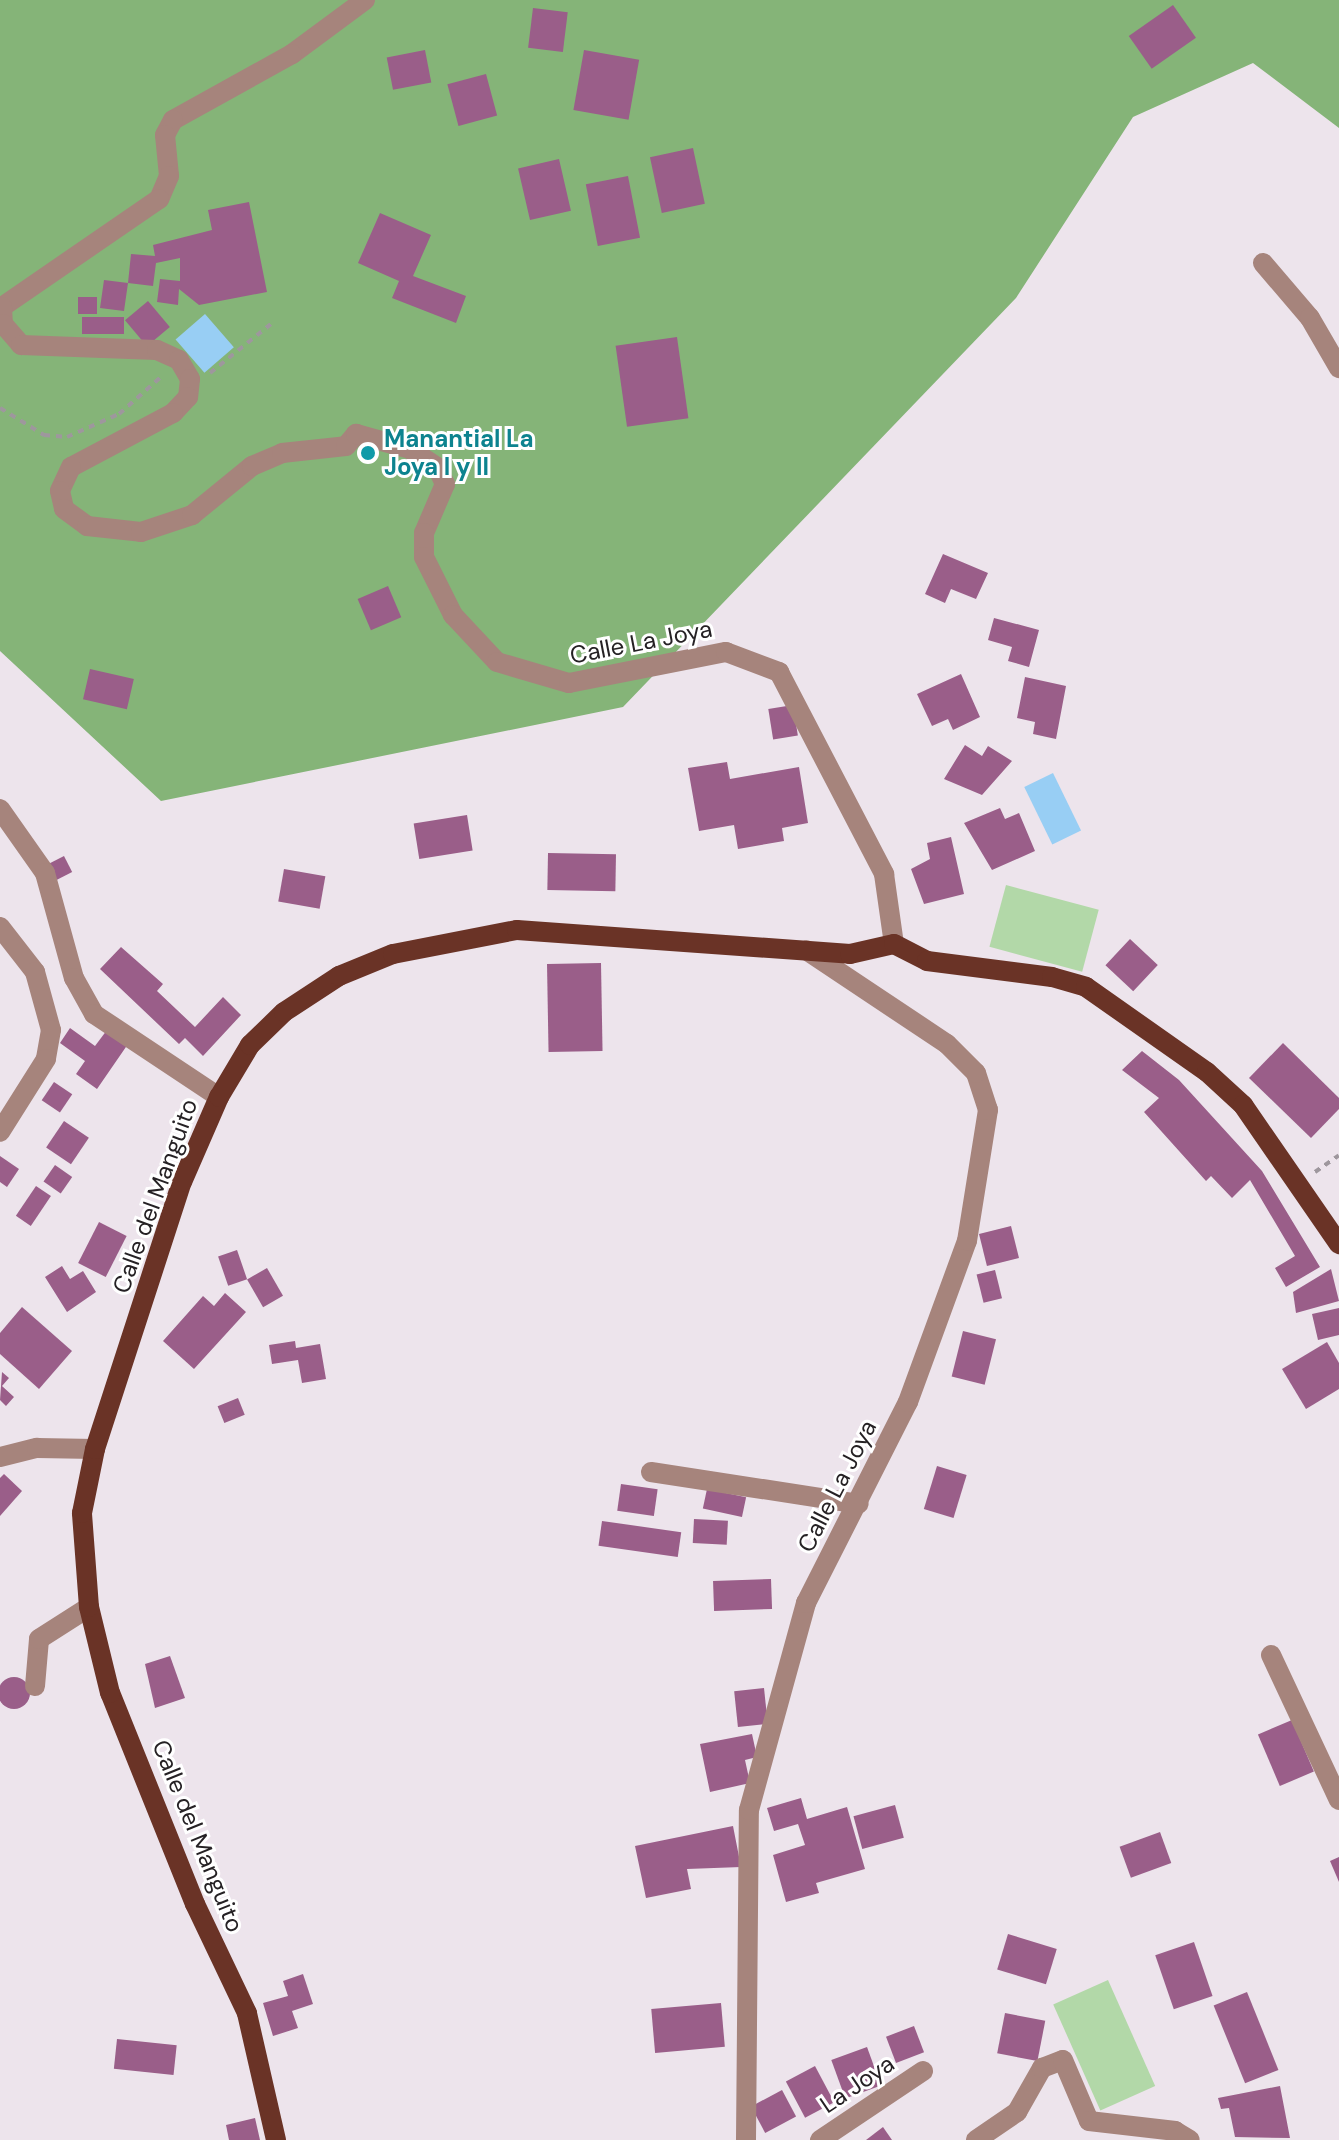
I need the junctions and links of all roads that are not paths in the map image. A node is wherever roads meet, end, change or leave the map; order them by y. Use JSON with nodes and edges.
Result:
{"nodes":[{"id":1,"x":365,"y":0,"type":"edge"},
{"id":2,"x":1263,"y":263,"type":"dead end"},
{"id":3,"x":1339,"y":368,"type":"edge"},
{"id":4,"x":0,"y":809,"type":"edge"},
{"id":5,"x":0,"y":927,"type":"edge"},
{"id":6,"x":894,"y":944,"type":"junction"},
{"id":7,"x":805,"y":949,"type":"junction"},
{"id":8,"x":219,"y":1097,"type":"junction"},
{"id":9,"x":0,"y":1132,"type":"edge"},
{"id":10,"x":1339,"y":1244,"type":"edge"},
{"id":11,"x":95,"y":1449,"type":"junction"},
{"id":12,"x":0,"y":1457,"type":"edge"},
{"id":13,"x":651,"y":1472,"type":"dead end"},
{"id":14,"x":859,"y":1504,"type":"junction"},
{"id":15,"x":89,"y":1607,"type":"junction"},
{"id":16,"x":1271,"y":1655,"type":"dead end"},
{"id":17,"x":35,"y":1686,"type":"dead end"},
{"id":18,"x":1339,"y":1800,"type":"edge"},
{"id":19,"x":923,"y":2071,"type":"dead end"},
{"id":20,"x":276,"y":2140,"type":"edge"},
{"id":21,"x":746,"y":2140,"type":"edge"},
{"id":22,"x":820,"y":2140,"type":"edge"},
{"id":23,"x":976,"y":2140,"type":"edge"},
{"id":24,"x":1190,"y":2140,"type":"edge"}],
"edges":[{"from":1,"to":6,"type":"street","name":"Calle La Joya"},
{"from":2,"to":3,"type":"street"},
{"from":4,"to":8,"type":"street"},
{"from":5,"to":9,"type":"street"},
{"from":6,"to":7,"type":"main road","name":"Calle del Manguito"},
{"from":6,"to":10,"type":"main road"},
{"from":7,"to":8,"type":"main road","name":"Calle del Manguito"},
{"from":7,"to":14,"type":"street","name":"Calle La Joya"},
{"from":8,"to":11,"type":"main road","name":"Calle del Manguito"},
{"from":11,"to":12,"type":"street"},
{"from":11,"to":15,"type":"main road","name":"Calle del Manguito"},
{"from":13,"to":14,"type":"street"},
{"from":14,"to":21,"type":"street","name":"Calle La Joya"},
{"from":15,"to":17,"type":"street"},
{"from":15,"to":20,"type":"main road","name":"Calle del Manguito"},
{"from":16,"to":18,"type":"street"},
{"from":19,"to":22,"type":"street","name":"La Joya"},
{"from":23,"to":24,"type":"street"}]}
